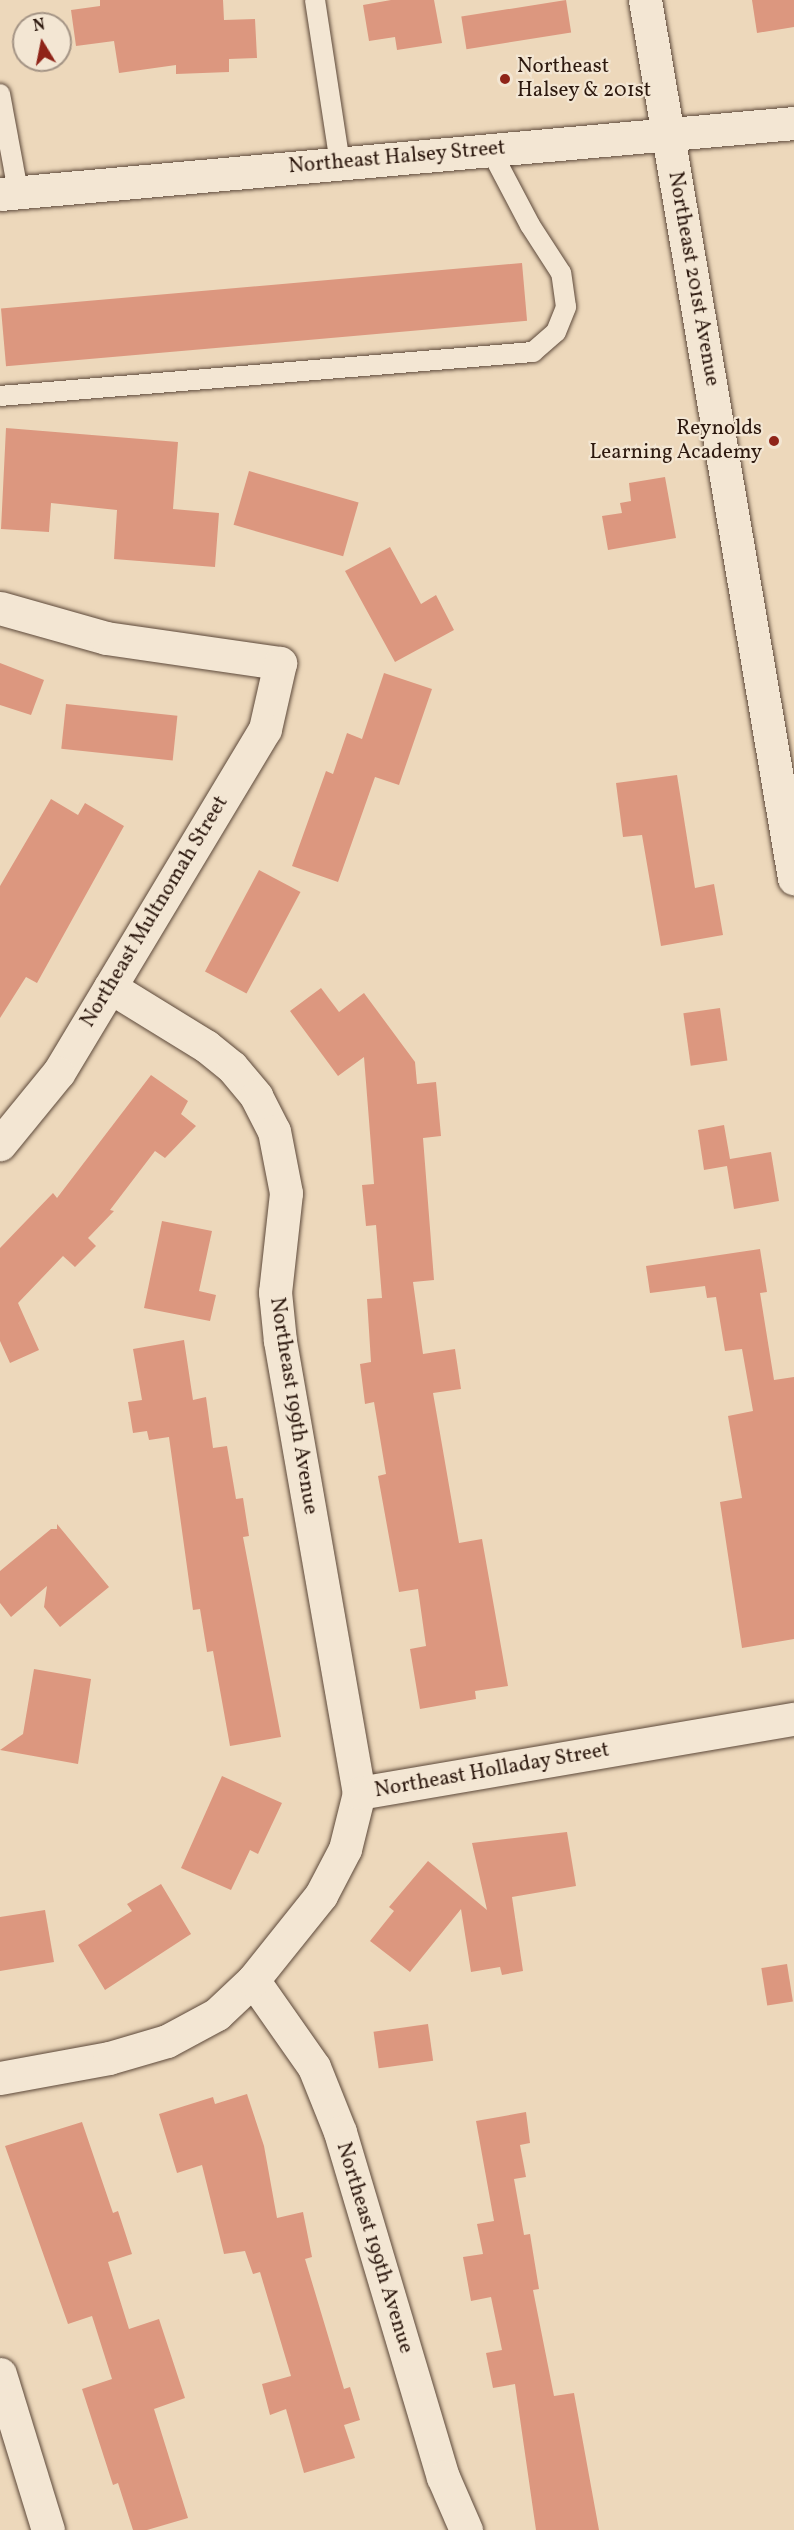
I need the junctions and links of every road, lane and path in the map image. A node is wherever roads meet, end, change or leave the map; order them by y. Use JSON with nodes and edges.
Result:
{"nodes":[{"id":1,"x":315,"y":0,"type":"edge"},
{"id":2,"x":645,"y":0,"type":"edge"},
{"id":3,"x":0,"y":94,"type":"edge"},
{"id":4,"x":794,"y":123,"type":"edge"},
{"id":5,"x":669,"y":135,"type":"junction"},
{"id":6,"x":491,"y":151,"type":"junction"},
{"id":7,"x":340,"y":163,"type":"junction"},
{"id":8,"x":9,"y":193,"type":"edge"},
{"id":9,"x":0,"y":396,"type":"edge"},
{"id":10,"x":0,"y":608,"type":"edge"},
{"id":11,"x":794,"y":878,"type":"edge"},
{"id":12,"x":110,"y":987,"type":"junction"},
{"id":13,"x":0,"y":1144,"type":"edge"},
{"id":14,"x":794,"y":1719,"type":"edge"},
{"id":15,"x":359,"y":1793,"type":"junction"},
{"id":16,"x":253,"y":1980,"type":"junction"},
{"id":17,"x":0,"y":2078,"type":"edge"},
{"id":18,"x":0,"y":2374,"type":"edge"},
{"id":19,"x":48,"y":2530,"type":"edge"},
{"id":20,"x":466,"y":2530,"type":"edge"}],
"edges":[{"from":1,"to":7,"type":"lane"},
{"from":2,"to":5,"type":"street","name":"Northeast 201st Avenue"},
{"from":3,"to":8,"type":"lane"},
{"from":4,"to":5,"type":"street","name":"Northeast Halsey Street"},
{"from":5,"to":6,"type":"street","name":"Northeast Halsey Street"},
{"from":5,"to":11,"type":"street","name":"Northeast 201st Avenue"},
{"from":6,"to":7,"type":"street","name":"Northeast Halsey Street"},
{"from":6,"to":9,"type":"lane"},
{"from":7,"to":8,"type":"street","name":"Northeast Halsey Street"},
{"from":10,"to":12,"type":"street","name":"Northeast Multnomah Street"},
{"from":12,"to":13,"type":"street","name":"Northeast Multnomah Street"},
{"from":12,"to":15,"type":"street","name":"Northeast 199th Avenue"},
{"from":14,"to":15,"type":"street","name":"Northeast Holladay Street"},
{"from":15,"to":16,"type":"street","name":"Northeast Holladay Street"},
{"from":16,"to":17,"type":"street","name":"Northeast Holladay Street"},
{"from":16,"to":20,"type":"street","name":"Northeast 199th Avenue"},
{"from":18,"to":19,"type":"street"}]}
